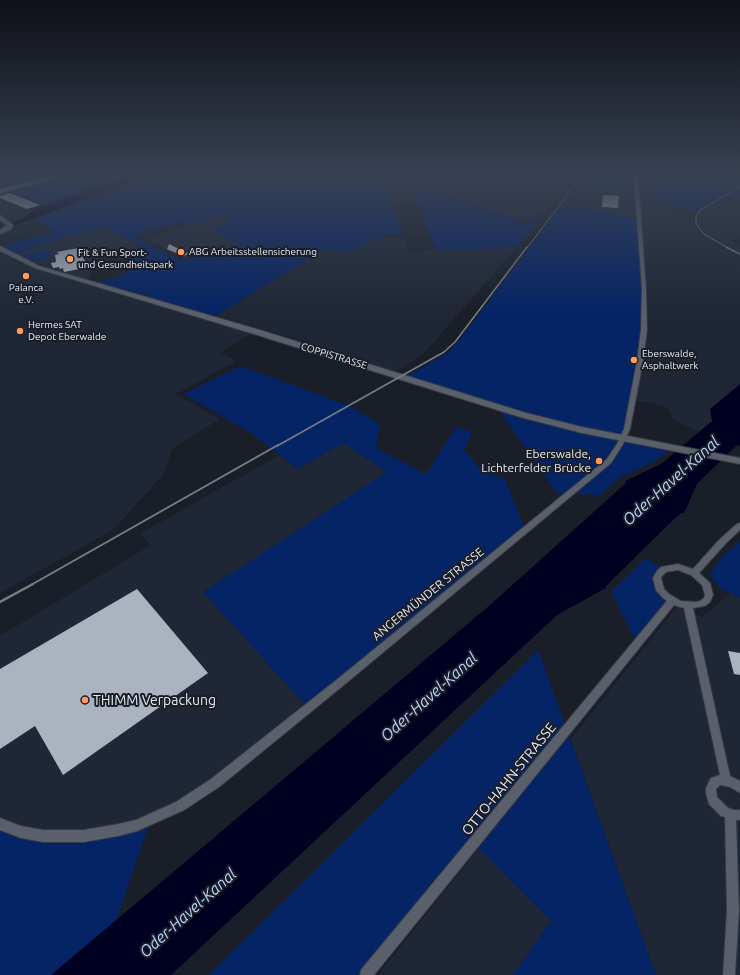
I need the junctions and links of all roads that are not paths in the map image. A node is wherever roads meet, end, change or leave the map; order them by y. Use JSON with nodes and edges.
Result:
{"nodes":[{"id":1,"x":6,"y":222,"type":"edge"},
{"id":2,"x":639,"y":222,"type":"edge"},
{"id":3,"x":0,"y":232,"type":"edge"},
{"id":4,"x":0,"y":248,"type":"edge"},
{"id":5,"x":623,"y":438,"type":"junction"},
{"id":6,"x":736,"y":460,"type":"edge"},
{"id":7,"x":740,"y":526,"type":"edge"},
{"id":8,"x":694,"y":573,"type":"junction"},
{"id":9,"x":673,"y":600,"type":"junction"},
{"id":10,"x":688,"y":605,"type":"junction"},
{"id":11,"x":726,"y":780,"type":"junction"},
{"id":12,"x":740,"y":788,"type":"edge"},
{"id":13,"x":735,"y":815,"type":"edge"},
{"id":14,"x":0,"y":824,"type":"edge"},
{"id":15,"x":366,"y":975,"type":"edge"},
{"id":16,"x":729,"y":975,"type":"edge"}],
"edges":[{"from":1,"to":3,"type":"main road"},
{"from":2,"to":5,"type":"street","name":"ANGERMÜNDER STRASSE"},
{"from":4,"to":5,"type":"main road","name":"COPPISTRASSE"},
{"from":5,"to":6,"type":"main road","name":"COPPISTRASSE"},
{"from":5,"to":14,"type":"street","name":"ANGERMÜNDER STRASSE"},
{"from":7,"to":8,"type":"street"},
{"from":8,"to":9,"type":"street"},
{"from":8,"to":10,"type":"street"},
{"from":9,"to":10,"type":"street"},
{"from":9,"to":15,"type":"street","name":"OTTO-HAHN-STRASSE"},
{"from":10,"to":11,"type":"street"},
{"from":11,"to":12,"type":"street"},
{"from":11,"to":13,"type":"street"},
{"from":13,"to":16,"type":"street"}]}
